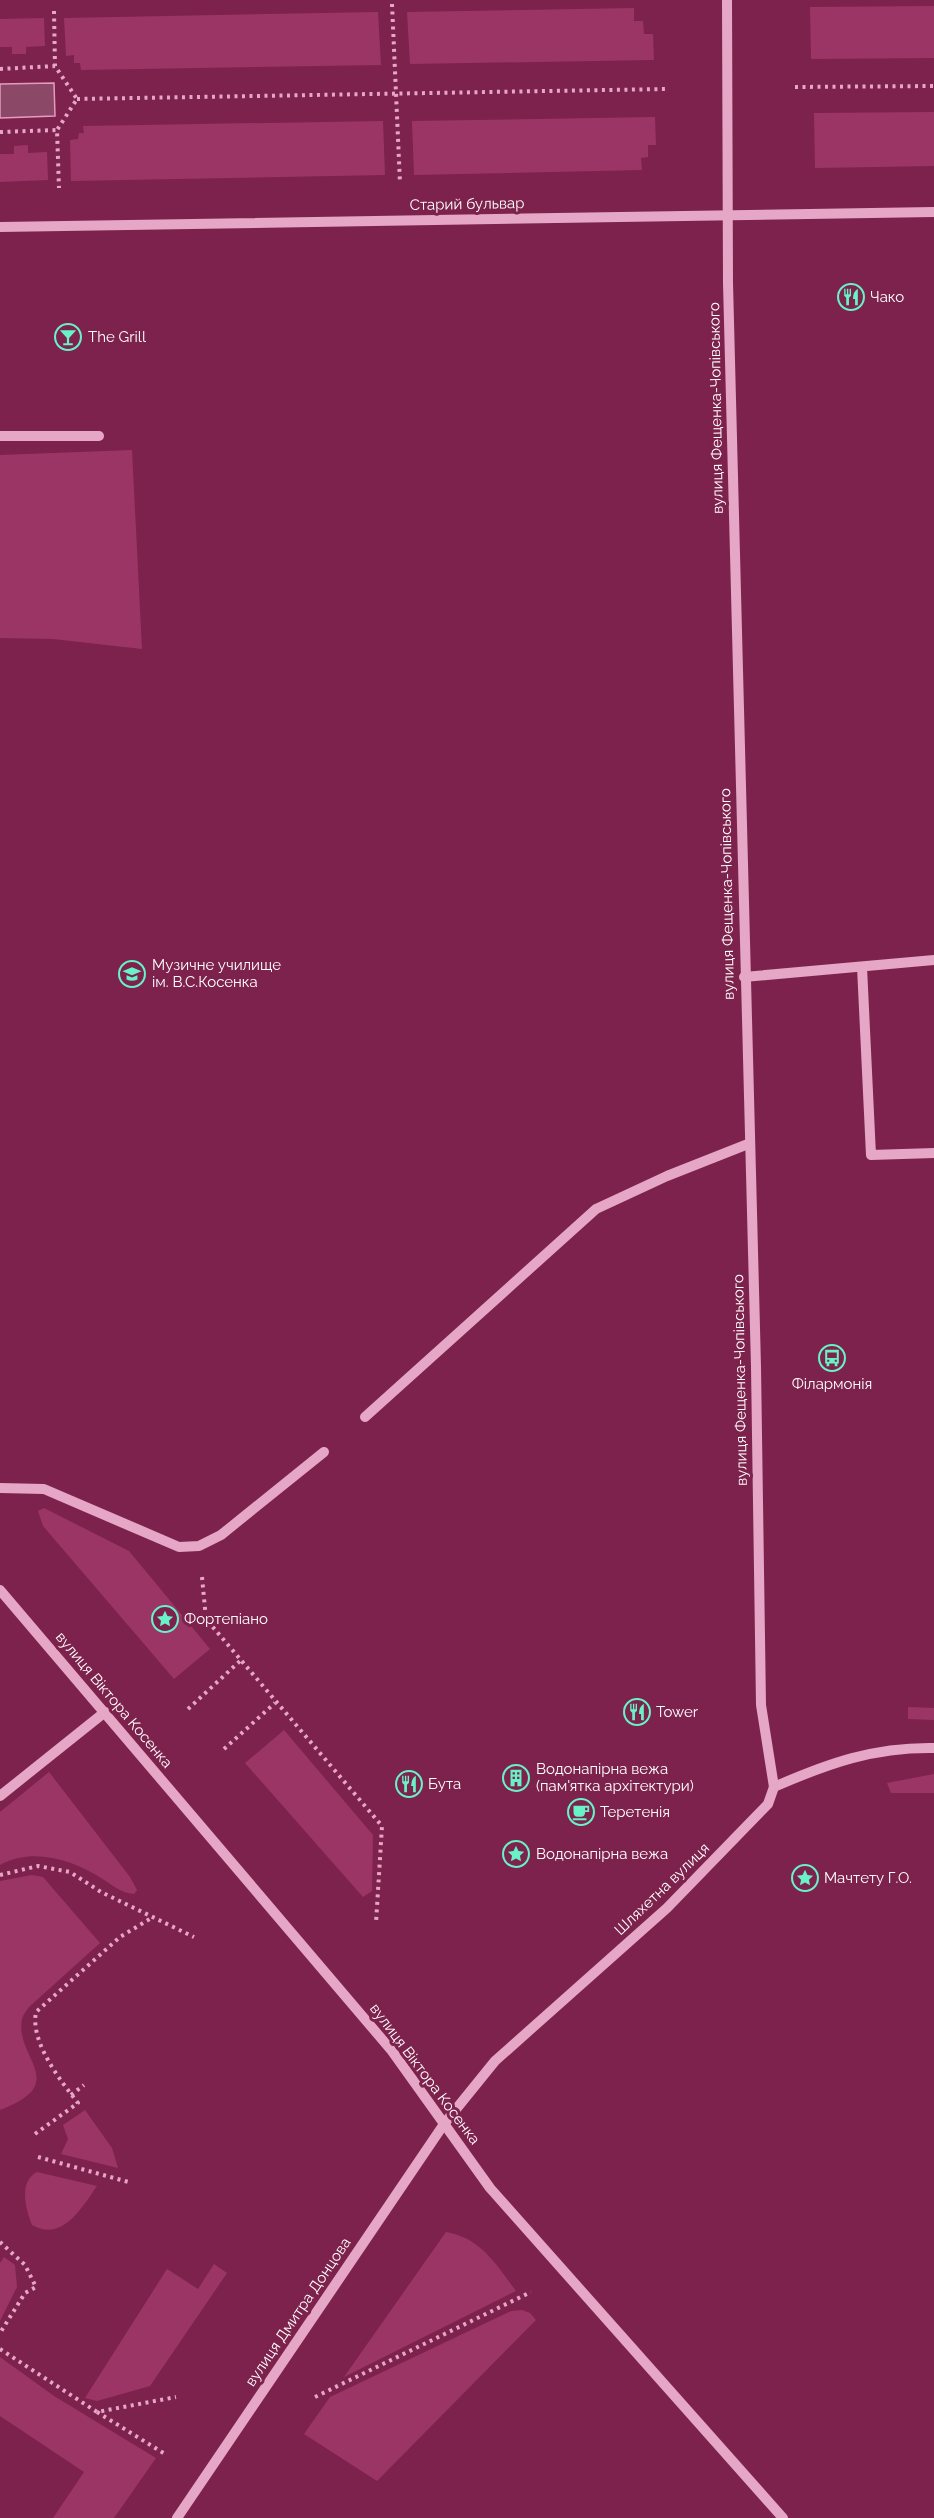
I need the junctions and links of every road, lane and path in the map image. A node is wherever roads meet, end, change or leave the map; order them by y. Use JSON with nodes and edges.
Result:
{"nodes":[{"id":1,"x":727,"y":0,"type":"edge"},
{"id":2,"x":392,"y":4,"type":"dead end"},
{"id":3,"x":54,"y":11,"type":"dead end"},
{"id":4,"x":55,"y":66,"type":"junction"},
{"id":5,"x":0,"y":69,"type":"edge"},
{"id":6,"x":934,"y":86,"type":"edge"},
{"id":7,"x":795,"y":87,"type":"dead end"},
{"id":8,"x":666,"y":89,"type":"dead end"},
{"id":9,"x":396,"y":94,"type":"junction"},
{"id":10,"x":77,"y":99,"type":"junction"},
{"id":11,"x":57,"y":130,"type":"junction"},
{"id":12,"x":0,"y":132,"type":"edge"},
{"id":13,"x":400,"y":183,"type":"dead end"},
{"id":14,"x":60,"y":188,"type":"dead end"},
{"id":15,"x":934,"y":212,"type":"edge"},
{"id":16,"x":726,"y":215,"type":"junction"},
{"id":17,"x":0,"y":226,"type":"edge"},
{"id":18,"x":0,"y":436,"type":"edge"},
{"id":19,"x":99,"y":436,"type":"dead end"},
{"id":20,"x":934,"y":960,"type":"edge"},
{"id":21,"x":861,"y":967,"type":"junction"},
{"id":22,"x":744,"y":977,"type":"junction"},
{"id":23,"x":748,"y":1144,"type":"junction"},
{"id":24,"x":934,"y":1152,"type":"edge"},
{"id":25,"x":365,"y":1417,"type":"dead end"},
{"id":26,"x":324,"y":1452,"type":"dead end"},
{"id":27,"x":0,"y":1488,"type":"edge"},
{"id":28,"x":199,"y":1546,"type":"junction"},
{"id":29,"x":0,"y":1590,"type":"edge"},
{"id":30,"x":240,"y":1661,"type":"junction"},
{"id":31,"x":275,"y":1702,"type":"junction"},
{"id":32,"x":188,"y":1709,"type":"dead end"},
{"id":33,"x":105,"y":1712,"type":"junction"},
{"id":34,"x":934,"y":1748,"type":"edge"},
{"id":35,"x":224,"y":1749,"type":"dead end"},
{"id":36,"x":774,"y":1787,"type":"junction"},
{"id":37,"x":0,"y":1796,"type":"edge"},
{"id":38,"x":0,"y":1875,"type":"edge"},
{"id":39,"x":153,"y":1917,"type":"junction"},
{"id":40,"x":376,"y":1923,"type":"dead end"},
{"id":41,"x":194,"y":1937,"type":"dead end"},
{"id":42,"x":84,"y":2085,"type":"dead end"},
{"id":43,"x":71,"y":2095,"type":"junction"},
{"id":44,"x":444,"y":2124,"type":"junction"},
{"id":45,"x":35,"y":2134,"type":"dead end"},
{"id":46,"x":38,"y":2157,"type":"dead end"},
{"id":47,"x":132,"y":2183,"type":"dead end"},
{"id":48,"x":0,"y":2242,"type":"edge"},
{"id":49,"x":531,"y":2292,"type":"dead end"},
{"id":50,"x":0,"y":2333,"type":"edge"},
{"id":51,"x":0,"y":2349,"type":"edge"},
{"id":52,"x":176,"y":2397,"type":"dead end"},
{"id":53,"x":315,"y":2397,"type":"dead end"},
{"id":54,"x":98,"y":2412,"type":"junction"},
{"id":55,"x":165,"y":2454,"type":"dead end"},
{"id":56,"x":177,"y":2518,"type":"edge"},
{"id":57,"x":783,"y":2518,"type":"edge"}],
"edges":[{"from":1,"to":16,"type":"street","name":"вулиця Фещенка-Чопівського"},
{"from":2,"to":9,"type":"path"},
{"from":3,"to":4,"type":"path"},
{"from":4,"to":5,"type":"path"},
{"from":4,"to":10,"type":"path"},
{"from":6,"to":7,"type":"path"},
{"from":8,"to":9,"type":"path"},
{"from":9,"to":10,"type":"path"},
{"from":9,"to":13,"type":"path"},
{"from":10,"to":11,"type":"path"},
{"from":11,"to":12,"type":"path"},
{"from":11,"to":14,"type":"path"},
{"from":15,"to":16,"type":"street","name":"Старий бульвар"},
{"from":16,"to":17,"type":"street","name":"Старий бульвар"},
{"from":16,"to":22,"type":"street","name":"вулиця Фещенка-Чопівського"},
{"from":18,"to":19,"type":"street"},
{"from":20,"to":21,"type":"street"},
{"from":21,"to":22,"type":"street"},
{"from":21,"to":24,"type":"street"},
{"from":22,"to":23,"type":"street","name":"вулиця Фещенка-Чопівського"},
{"from":23,"to":25,"type":"street"},
{"from":23,"to":36,"type":"street","name":"вулиця Фещенка-Чопівського"},
{"from":26,"to":28,"type":"street"},
{"from":27,"to":28,"type":"street"},
{"from":28,"to":30,"type":"path"},
{"from":29,"to":33,"type":"street","name":"вулиця Віктора Косенка"},
{"from":30,"to":31,"type":"path"},
{"from":30,"to":32,"type":"path"},
{"from":31,"to":35,"type":"path"},
{"from":31,"to":40,"type":"path"},
{"from":33,"to":37,"type":"street"},
{"from":33,"to":44,"type":"street","name":"вулиця Віктора Косенка"},
{"from":34,"to":36,"type":"street"},
{"from":36,"to":44,"type":"street","name":"Шляхетна вулиця"},
{"from":38,"to":39,"type":"path"},
{"from":39,"to":41,"type":"path"},
{"from":39,"to":43,"type":"path"},
{"from":42,"to":43,"type":"path"},
{"from":43,"to":45,"type":"path"},
{"from":44,"to":56,"type":"street","name":"вулиця Дмитра Донцова"},
{"from":44,"to":57,"type":"street","name":"вулиця Віктора Косенка"},
{"from":46,"to":47,"type":"path"},
{"from":48,"to":50,"type":"path"},
{"from":49,"to":53,"type":"path"},
{"from":51,"to":54,"type":"path"},
{"from":52,"to":54,"type":"path"},
{"from":54,"to":55,"type":"path"}]}
